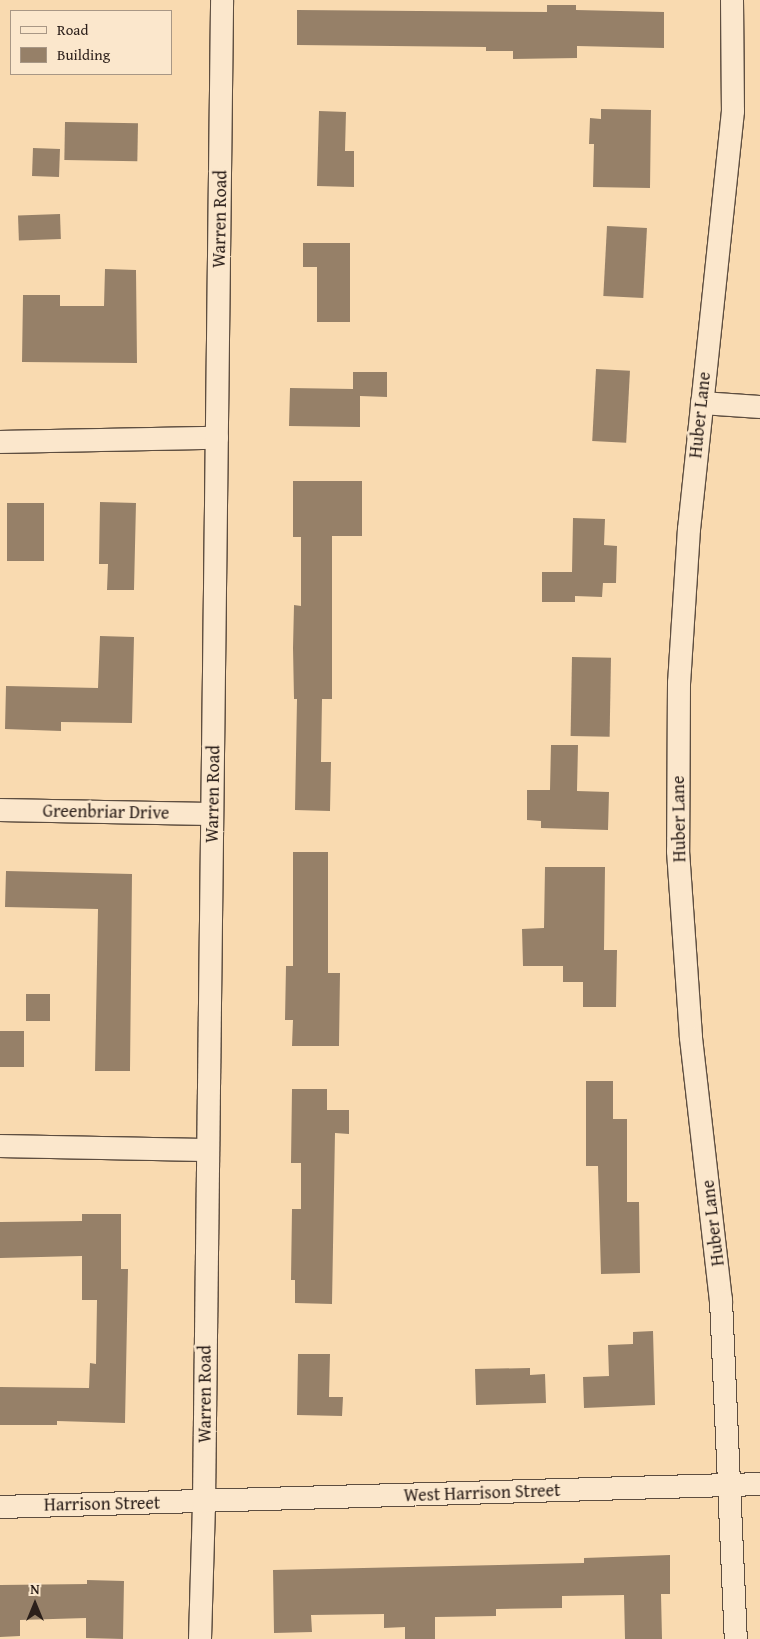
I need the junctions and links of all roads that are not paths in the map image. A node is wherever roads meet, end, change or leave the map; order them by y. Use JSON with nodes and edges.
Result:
{"nodes":[{"id":1,"x":222,"y":0,"type":"edge"},
{"id":2,"x":732,"y":0,"type":"edge"},
{"id":3,"x":702,"y":403,"type":"junction"},
{"id":4,"x":760,"y":407,"type":"edge"},
{"id":5,"x":217,"y":438,"type":"junction"},
{"id":6,"x":0,"y":442,"type":"edge"},
{"id":7,"x":0,"y":810,"type":"edge"},
{"id":8,"x":212,"y":814,"type":"junction"},
{"id":9,"x":0,"y":1146,"type":"edge"},
{"id":10,"x":206,"y":1150,"type":"junction"},
{"id":11,"x":760,"y":1484,"type":"edge"},
{"id":12,"x":732,"y":1485,"type":"junction"},
{"id":13,"x":204,"y":1502,"type":"junction"},
{"id":14,"x":0,"y":1507,"type":"edge"},
{"id":15,"x":200,"y":1639,"type":"edge"},
{"id":16,"x":736,"y":1639,"type":"edge"}],
"edges":[{"from":1,"to":5,"type":"street","name":"Warren Road"},
{"from":2,"to":3,"type":"street","name":"Huber Lane"},
{"from":3,"to":4,"type":"street"},
{"from":3,"to":12,"type":"street","name":"Huber Lane"},
{"from":5,"to":6,"type":"street"},
{"from":5,"to":8,"type":"street","name":"Warren Road"},
{"from":7,"to":8,"type":"street","name":"Greenbriar Drive"},
{"from":8,"to":10,"type":"street","name":"Warren Road"},
{"from":9,"to":10,"type":"street"},
{"from":10,"to":13,"type":"street","name":"Warren Road"},
{"from":11,"to":12,"type":"street","name":"West Harrison Street"},
{"from":12,"to":13,"type":"street","name":"West Harrison Street"},
{"from":12,"to":16,"type":"street","name":"Huber Lane"},
{"from":13,"to":14,"type":"street","name":"Harrison Street"},
{"from":13,"to":15,"type":"street","name":"Warren Road"}]}
